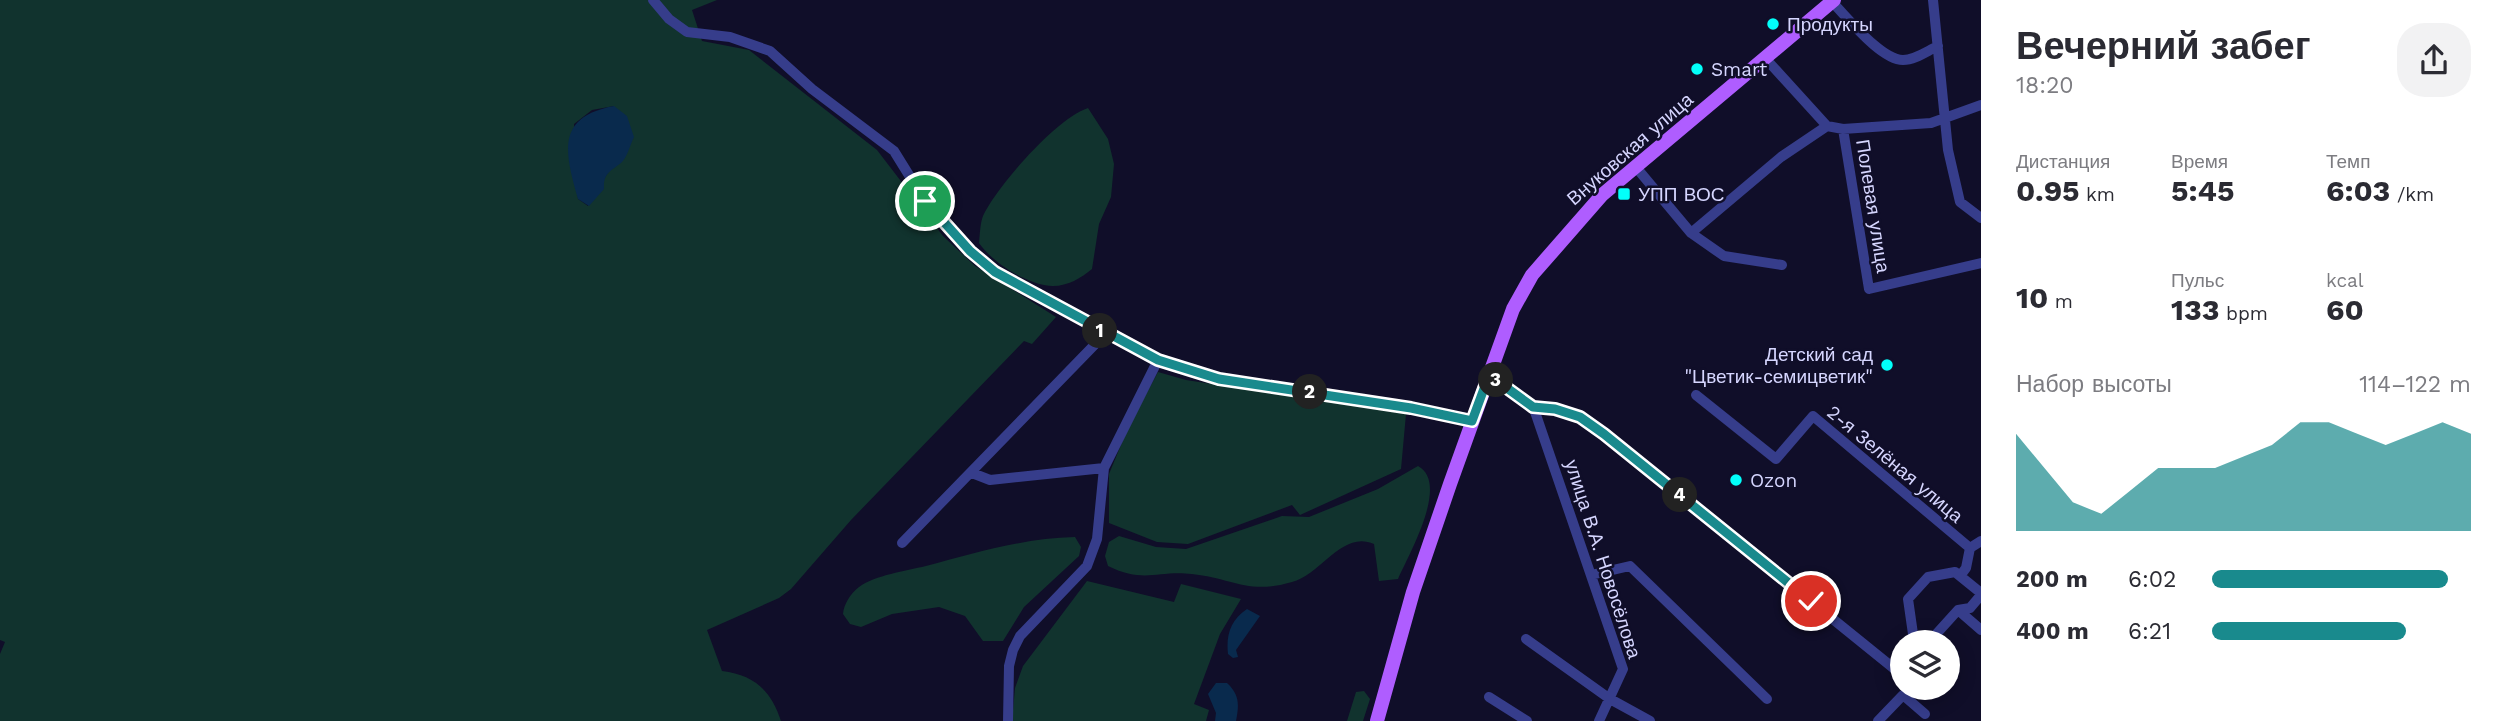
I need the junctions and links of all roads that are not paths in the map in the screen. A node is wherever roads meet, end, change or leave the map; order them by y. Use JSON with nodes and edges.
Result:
{"nodes":[{"id":1,"x":653,"y":0,"type":"edge"},
{"id":2,"x":1933,"y":0,"type":"edge"},
{"id":3,"x":1833,"y":1,"type":"edge"},
{"id":4,"x":1938,"y":46,"type":"junction"},
{"id":5,"x":1766,"y":59,"type":"junction"},
{"id":6,"x":1981,"y":105,"type":"edge"},
{"id":7,"x":1942,"y":117,"type":"junction"},
{"id":8,"x":1827,"y":127,"type":"junction"},
{"id":9,"x":1843,"y":129,"type":"junction"},
{"id":10,"x":1635,"y":166,"type":"junction"},
{"id":11,"x":1981,"y":218,"type":"edge"},
{"id":12,"x":1691,"y":233,"type":"junction"},
{"id":13,"x":1981,"y":263,"type":"edge"},
{"id":14,"x":1782,"y":265,"type":"dead end"},
{"id":15,"x":1106,"y":333,"type":"junction"},
{"id":16,"x":1158,"y":360,"type":"junction"},
{"id":17,"x":1489,"y":375,"type":"junction"},
{"id":18,"x":1696,"y":395,"type":"dead end"},
{"id":19,"x":1533,"y":407,"type":"junction"},
{"id":20,"x":1472,"y":421,"type":"junction"},
{"id":21,"x":1104,"y":468,"type":"junction"},
{"id":22,"x":972,"y":473,"type":"junction"},
{"id":23,"x":1981,"y":541,"type":"edge"},
{"id":24,"x":902,"y":543,"type":"dead end"},
{"id":25,"x":1970,"y":548,"type":"junction"},
{"id":26,"x":1591,"y":575,"type":"junction"},
{"id":27,"x":1960,"y":576,"type":"junction"},
{"id":28,"x":1981,"y":594,"type":"edge"},
{"id":29,"x":1958,"y":610,"type":"junction"},
{"id":30,"x":1912,"y":630,"type":"edge"},
{"id":31,"x":1940,"y":630,"type":"edge"},
{"id":32,"x":1981,"y":630,"type":"edge"},
{"id":33,"x":1526,"y":639,"type":"dead end"},
{"id":34,"x":1890,"y":666,"type":"edge"},
{"id":35,"x":1489,"y":697,"type":"dead end"},
{"id":36,"x":1611,"y":699,"type":"junction"},
{"id":37,"x":1767,"y":699,"type":"dead end"},
{"id":38,"x":1925,"y":714,"type":"dead end"},
{"id":39,"x":1008,"y":721,"type":"edge"},
{"id":40,"x":1377,"y":721,"type":"edge"},
{"id":41,"x":1527,"y":721,"type":"edge"},
{"id":42,"x":1599,"y":721,"type":"edge"},
{"id":43,"x":1650,"y":721,"type":"edge"},
{"id":44,"x":1878,"y":721,"type":"edge"}],
"edges":[{"from":1,"to":15,"type":"street"},
{"from":2,"to":4,"type":"street"},
{"from":3,"to":4,"type":"street"},
{"from":3,"to":5,"type":"main road","name":"Внуковская улица"},
{"from":4,"to":7,"type":"street"},
{"from":5,"to":8,"type":"street"},
{"from":5,"to":10,"type":"main road","name":"Внуковская улица"},
{"from":6,"to":7,"type":"street"},
{"from":7,"to":9,"type":"street"},
{"from":7,"to":11,"type":"street"},
{"from":8,"to":9,"type":"street"},
{"from":8,"to":12,"type":"street"},
{"from":9,"to":13,"type":"street","name":"Полевая улица"},
{"from":10,"to":12,"type":"street"},
{"from":10,"to":17,"type":"main road","name":"Внуковская улица"},
{"from":12,"to":14,"type":"street"},
{"from":15,"to":16,"type":"street"},
{"from":15,"to":22,"type":"street"},
{"from":16,"to":20,"type":"street"},
{"from":16,"to":21,"type":"street"},
{"from":17,"to":19,"type":"street"},
{"from":17,"to":20,"type":"main road","name":"Внуковская улица"},
{"from":18,"to":25,"type":"street","name":"2-я Зелёная улица"},
{"from":19,"to":26,"type":"street","name":"улица В.А. Новосёлова"},
{"from":19,"to":34,"type":"street"},
{"from":20,"to":40,"type":"main road","name":"Внуковская улица"},
{"from":21,"to":22,"type":"street"},
{"from":21,"to":39,"type":"street"},
{"from":22,"to":24,"type":"street"},
{"from":23,"to":25,"type":"street","name":"2-я Зелёная улица"},
{"from":25,"to":27,"type":"street"},
{"from":26,"to":36,"type":"street","name":"улица В.А. Новосёлова"},
{"from":26,"to":37,"type":"street"},
{"from":27,"to":28,"type":"street"},
{"from":27,"to":30,"type":"street"},
{"from":28,"to":29,"type":"street"},
{"from":29,"to":31,"type":"street"},
{"from":29,"to":32,"type":"street"},
{"from":33,"to":36,"type":"street"},
{"from":35,"to":41,"type":"street"},
{"from":36,"to":42,"type":"street","name":"улица В.А. Новосёлова"},
{"from":36,"to":43,"type":"street"},
{"from":38,"to":44,"type":"street"}]}
